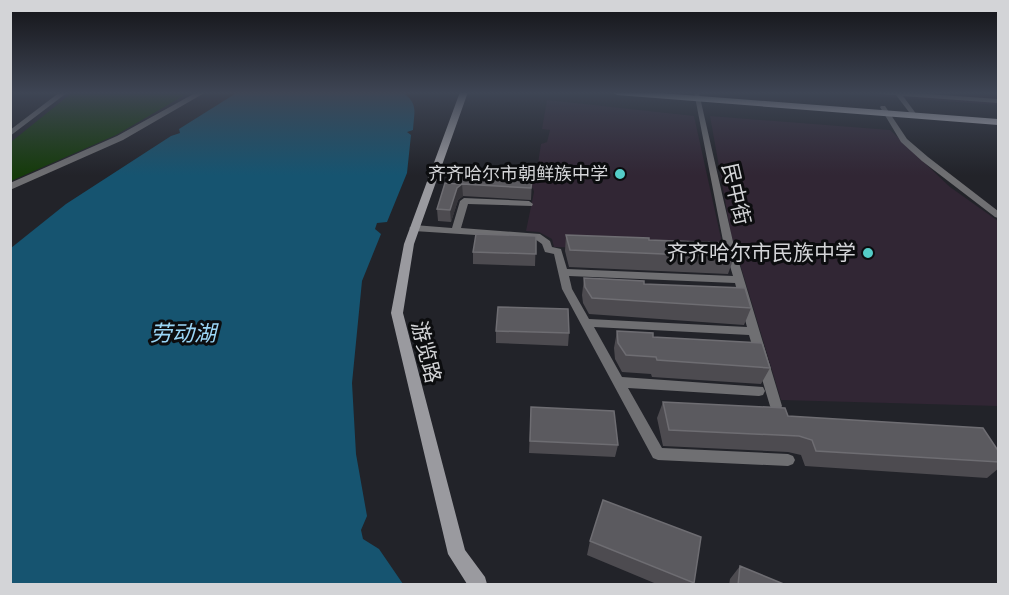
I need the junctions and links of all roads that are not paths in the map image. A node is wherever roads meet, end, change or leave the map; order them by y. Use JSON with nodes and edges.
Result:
{"nodes":[{"id":1,"x":28,"y":120,"type":"edge"},
{"id":2,"x":153,"y":120,"type":"edge"},
{"id":3,"x":454,"y":120,"type":"edge"},
{"id":4,"x":702,"y":120,"type":"edge"},
{"id":5,"x":891,"y":120,"type":"edge"},
{"id":6,"x":980,"y":120,"type":"edge"},
{"id":7,"x":999,"y":122,"type":"edge"},
{"id":8,"x":10,"y":134,"type":"edge"},
{"id":9,"x":10,"y":187,"type":"edge"},
{"id":10,"x":529,"y":204,"type":"dead end"},
{"id":11,"x":999,"y":215,"type":"edge"},
{"id":12,"x":414,"y":228,"type":"junction"},
{"id":13,"x":456,"y":231,"type":"junction"},
{"id":14,"x":563,"y":272,"type":"junction"},
{"id":15,"x":739,"y":280,"type":"junction"},
{"id":16,"x":586,"y":323,"type":"junction"},
{"id":17,"x":754,"y":331,"type":"junction"},
{"id":18,"x":618,"y":382,"type":"junction"},
{"id":19,"x":759,"y":391,"type":"dead end"},
{"id":20,"x":776,"y":406,"type":"edge"},
{"id":21,"x":788,"y":460,"type":"dead end"},
{"id":22,"x":478,"y":585,"type":"edge"}],
"edges":[{"from":1,"to":8,"type":"street"},
{"from":2,"to":9,"type":"street"},
{"from":3,"to":12,"type":"main road","name":"游览路"},
{"from":4,"to":15,"type":"street","name":"民中街"},
{"from":5,"to":11,"type":"street"},
{"from":6,"to":7,"type":"main road"},
{"from":10,"to":13,"type":"street"},
{"from":12,"to":13,"type":"street"},
{"from":12,"to":22,"type":"main road","name":"游览路"},
{"from":13,"to":14,"type":"street"},
{"from":14,"to":15,"type":"street"},
{"from":14,"to":16,"type":"street"},
{"from":15,"to":17,"type":"street","name":"民中街"},
{"from":16,"to":17,"type":"street"},
{"from":16,"to":18,"type":"street"},
{"from":17,"to":20,"type":"street","name":"民中街"},
{"from":18,"to":19,"type":"street"},
{"from":18,"to":21,"type":"street"}]}
